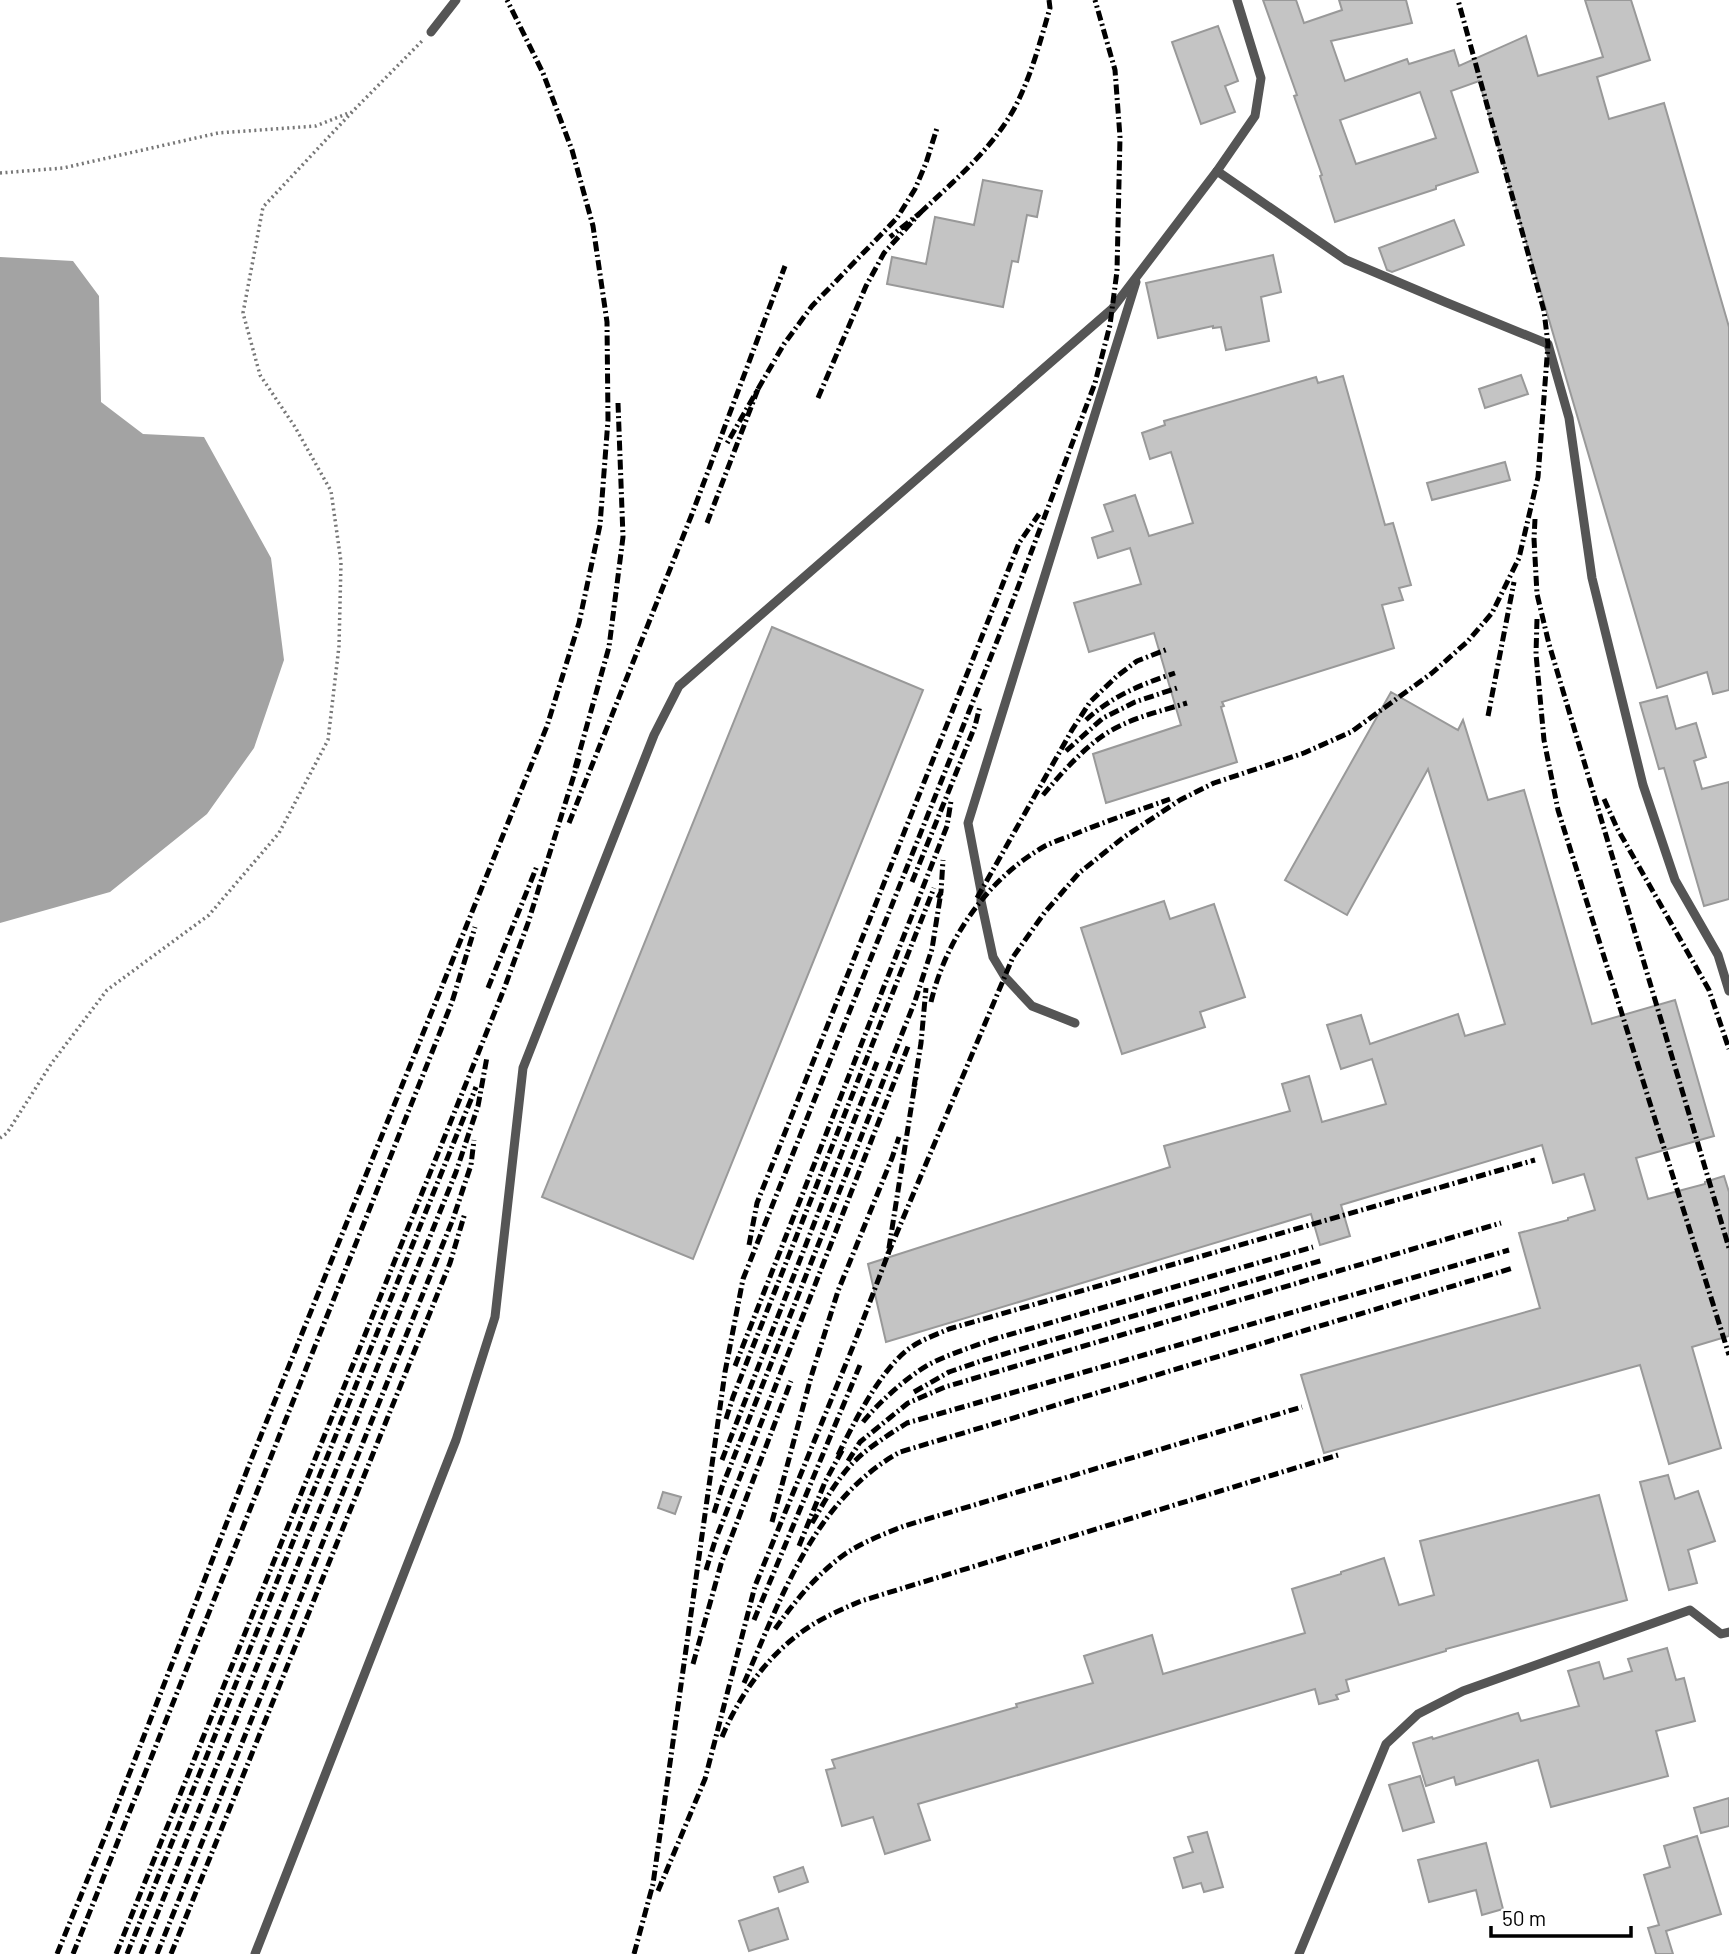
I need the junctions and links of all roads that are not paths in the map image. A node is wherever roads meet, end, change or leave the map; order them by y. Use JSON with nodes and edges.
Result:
{"nodes":[{"id":1,"x":456,"y":0,"type":"edge"},
{"id":2,"x":1237,"y":0,"type":"edge"},
{"id":3,"x":431,"y":32,"type":"road end"},
{"id":4,"x":1217,"y":171,"type":"junction"},
{"id":5,"x":1138,"y":274,"type":"junction"},
{"id":6,"x":1729,"y":991,"type":"edge"},
{"id":7,"x":1075,"y":1023,"type":"dead end"},
{"id":8,"x":1729,"y":1632,"type":"edge"},
{"id":9,"x":255,"y":1954,"type":"edge"},
{"id":10,"x":1299,"y":1954,"type":"edge"}],
"edges":[{"from":1,"to":3,"type":"lane"},
{"from":2,"to":4,"type":"lane"},
{"from":4,"to":5,"type":"lane"},
{"from":4,"to":6,"type":"lane"},
{"from":5,"to":7,"type":"lane"},
{"from":5,"to":9,"type":"lane"},
{"from":8,"to":10,"type":"lane"}]}
